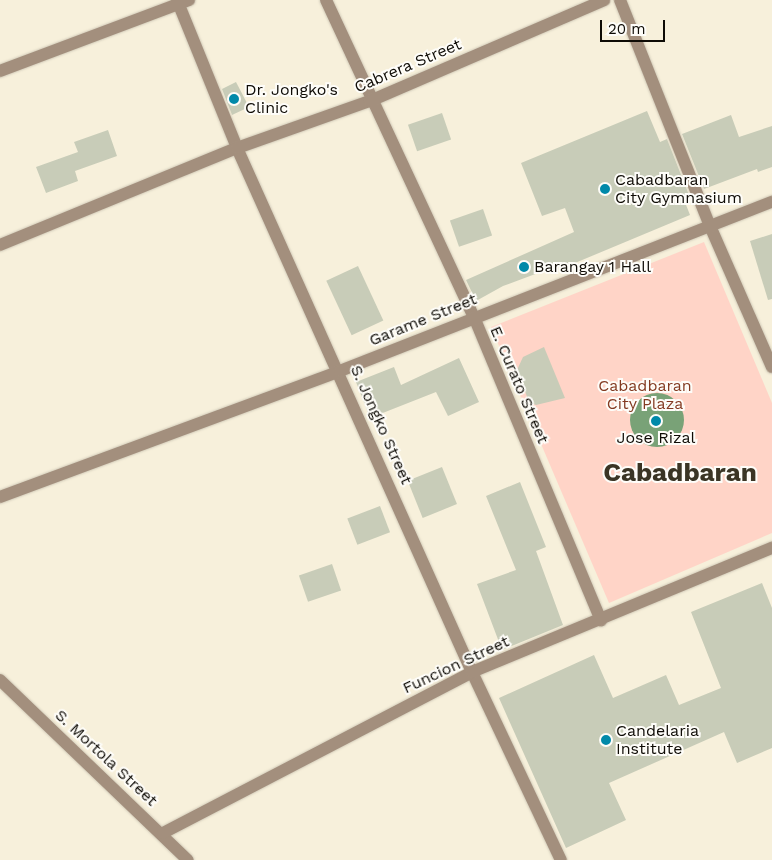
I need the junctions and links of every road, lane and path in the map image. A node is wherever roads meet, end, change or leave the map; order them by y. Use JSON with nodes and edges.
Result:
{"nodes":[{"id":1,"x":326,"y":0,"type":"edge"},
{"id":2,"x":604,"y":0,"type":"edge"},
{"id":3,"x":620,"y":0,"type":"edge"},
{"id":4,"x":181,"y":1,"type":"edge"},
{"id":5,"x":0,"y":71,"type":"edge"},
{"id":6,"x":370,"y":101,"type":"junction"},
{"id":7,"x":237,"y":148,"type":"junction"},
{"id":8,"x":772,"y":202,"type":"edge"},
{"id":9,"x":710,"y":226,"type":"junction"},
{"id":10,"x":0,"y":245,"type":"edge"},
{"id":11,"x":474,"y":317,"type":"junction"},
{"id":12,"x":772,"y":367,"type":"edge"},
{"id":13,"x":340,"y":371,"type":"junction"},
{"id":14,"x":0,"y":497,"type":"edge"},
{"id":15,"x":772,"y":548,"type":"edge"},
{"id":16,"x":601,"y":622,"type":"junction"},
{"id":17,"x":472,"y":672,"type":"junction"},
{"id":18,"x":0,"y":680,"type":"edge"},
{"id":19,"x":163,"y":833,"type":"junction"},
{"id":20,"x":188,"y":860,"type":"edge"},
{"id":21,"x":561,"y":860,"type":"edge"}],
"edges":[{"from":1,"to":6,"type":"street","name":"E. Curato Street"},
{"from":2,"to":6,"type":"street","name":"Cabrera Street"},
{"from":3,"to":9,"type":"street"},
{"from":4,"to":5,"type":"street"},
{"from":4,"to":7,"type":"street","name":"S. Jongko Street"},
{"from":6,"to":7,"type":"street","name":"Cabrera Street"},
{"from":6,"to":11,"type":"street","name":"E. Curato Street"},
{"from":7,"to":10,"type":"street","name":"Cabrera Street"},
{"from":7,"to":13,"type":"street","name":"S. Jongko Street"},
{"from":8,"to":9,"type":"street","name":"Garame Street"},
{"from":9,"to":11,"type":"street","name":"Garame Street"},
{"from":9,"to":12,"type":"street"},
{"from":11,"to":13,"type":"street","name":"Garame Street"},
{"from":11,"to":16,"type":"street","name":"E. Curato Street"},
{"from":13,"to":14,"type":"street","name":"Garame Street"},
{"from":13,"to":17,"type":"street","name":"S. Jongko Street"},
{"from":15,"to":16,"type":"street","name":"Funcion Street"},
{"from":16,"to":17,"type":"street","name":"Funcion Street"},
{"from":17,"to":19,"type":"street","name":"Funcion Street"},
{"from":17,"to":21,"type":"street","name":"S. Jongko Street"},
{"from":18,"to":19,"type":"street","name":"S. Mortola Street"},
{"from":19,"to":20,"type":"street","name":"S. Mortola Street"}]}
